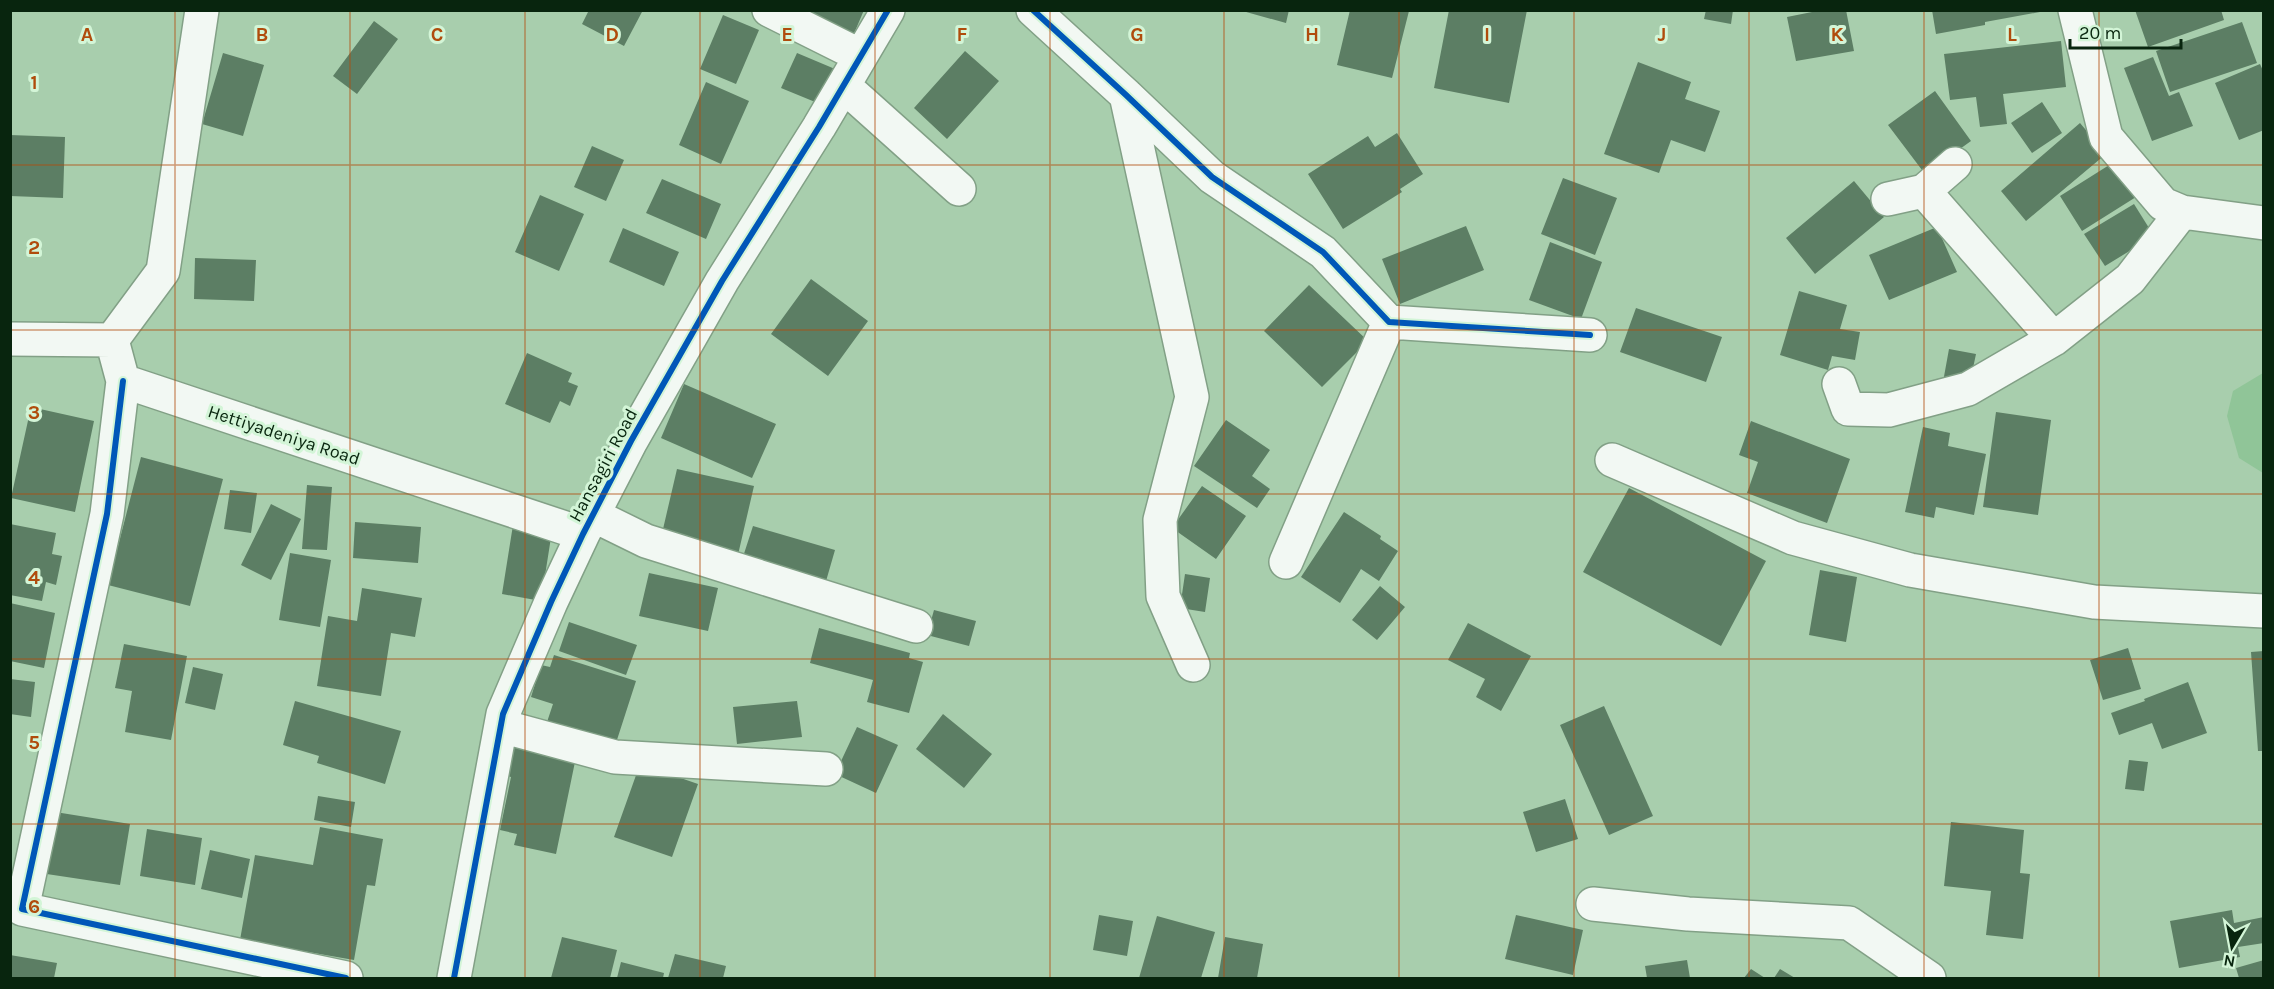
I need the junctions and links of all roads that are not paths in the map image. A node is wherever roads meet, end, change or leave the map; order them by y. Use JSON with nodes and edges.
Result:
{"nodes":[{"id":1,"x":202,"y":10,"type":"edge"},
{"id":2,"x":769,"y":10,"type":"edge"},
{"id":3,"x":888,"y":10,"type":"edge"},
{"id":4,"x":1033,"y":10,"type":"edge"},
{"id":5,"x":2075,"y":10,"type":"edge"},
{"id":6,"x":861,"y":56,"type":"junction"},
{"id":7,"x":844,"y":86,"type":"junction"},
{"id":8,"x":1126,"y":95,"type":"junction"},
{"id":9,"x":1955,"y":164,"type":"dead end"},
{"id":10,"x":959,"y":189,"type":"dead end"},
{"id":11,"x":1924,"y":191,"type":"junction"},
{"id":12,"x":1888,"y":199,"type":"dead end"},
{"id":13,"x":2182,"y":212,"type":"junction"},
{"id":14,"x":2264,"y":223,"type":"edge"},
{"id":15,"x":1389,"y":322,"type":"junction"},
{"id":16,"x":1590,"y":335,"type":"dead end"},
{"id":17,"x":10,"y":339,"type":"edge"},
{"id":18,"x":2054,"y":339,"type":"junction"},
{"id":19,"x":112,"y":340,"type":"junction"},
{"id":20,"x":123,"y":381,"type":"junction"},
{"id":21,"x":1839,"y":384,"type":"dead end"},
{"id":22,"x":1612,"y":460,"type":"dead end"},
{"id":23,"x":588,"y":525,"type":"junction"},
{"id":24,"x":1286,"y":562,"type":"dead end"},
{"id":25,"x":2264,"y":611,"type":"edge"},
{"id":26,"x":916,"y":626,"type":"dead end"},
{"id":27,"x":1193,"y":665,"type":"dead end"},
{"id":28,"x":501,"y":726,"type":"junction"},
{"id":29,"x":826,"y":769,"type":"dead end"},
{"id":30,"x":1593,"y":904,"type":"dead end"},
{"id":31,"x":346,"y":978,"type":"edge"},
{"id":32,"x":454,"y":978,"type":"edge"},
{"id":33,"x":1929,"y":978,"type":"edge"}],
"edges":[{"from":1,"to":19,"type":"street"},
{"from":2,"to":6,"type":"street"},
{"from":3,"to":6,"type":"street","name":"Hansagiri Road"},
{"from":4,"to":8,"type":"street"},
{"from":5,"to":13,"type":"street"},
{"from":6,"to":7,"type":"street","name":"Hansagiri Road"},
{"from":7,"to":10,"type":"street"},
{"from":7,"to":23,"type":"street","name":"Hansagiri Road"},
{"from":8,"to":15,"type":"street"},
{"from":8,"to":27,"type":"street"},
{"from":9,"to":11,"type":"street"},
{"from":11,"to":12,"type":"street"},
{"from":11,"to":18,"type":"street"},
{"from":13,"to":14,"type":"street"},
{"from":13,"to":18,"type":"street"},
{"from":15,"to":16,"type":"street"},
{"from":15,"to":24,"type":"street"},
{"from":17,"to":19,"type":"street"},
{"from":18,"to":21,"type":"street"},
{"from":19,"to":20,"type":"street"},
{"from":20,"to":23,"type":"street","name":"Hettiyadeniya Road"},
{"from":20,"to":31,"type":"street"},
{"from":22,"to":25,"type":"street"},
{"from":23,"to":26,"type":"street","name":"Hettiyadeniya Road"},
{"from":23,"to":28,"type":"street","name":"Hansagiri Road"},
{"from":28,"to":29,"type":"street"},
{"from":28,"to":32,"type":"street","name":"Hansagiri Road"},
{"from":30,"to":33,"type":"street"}]}
